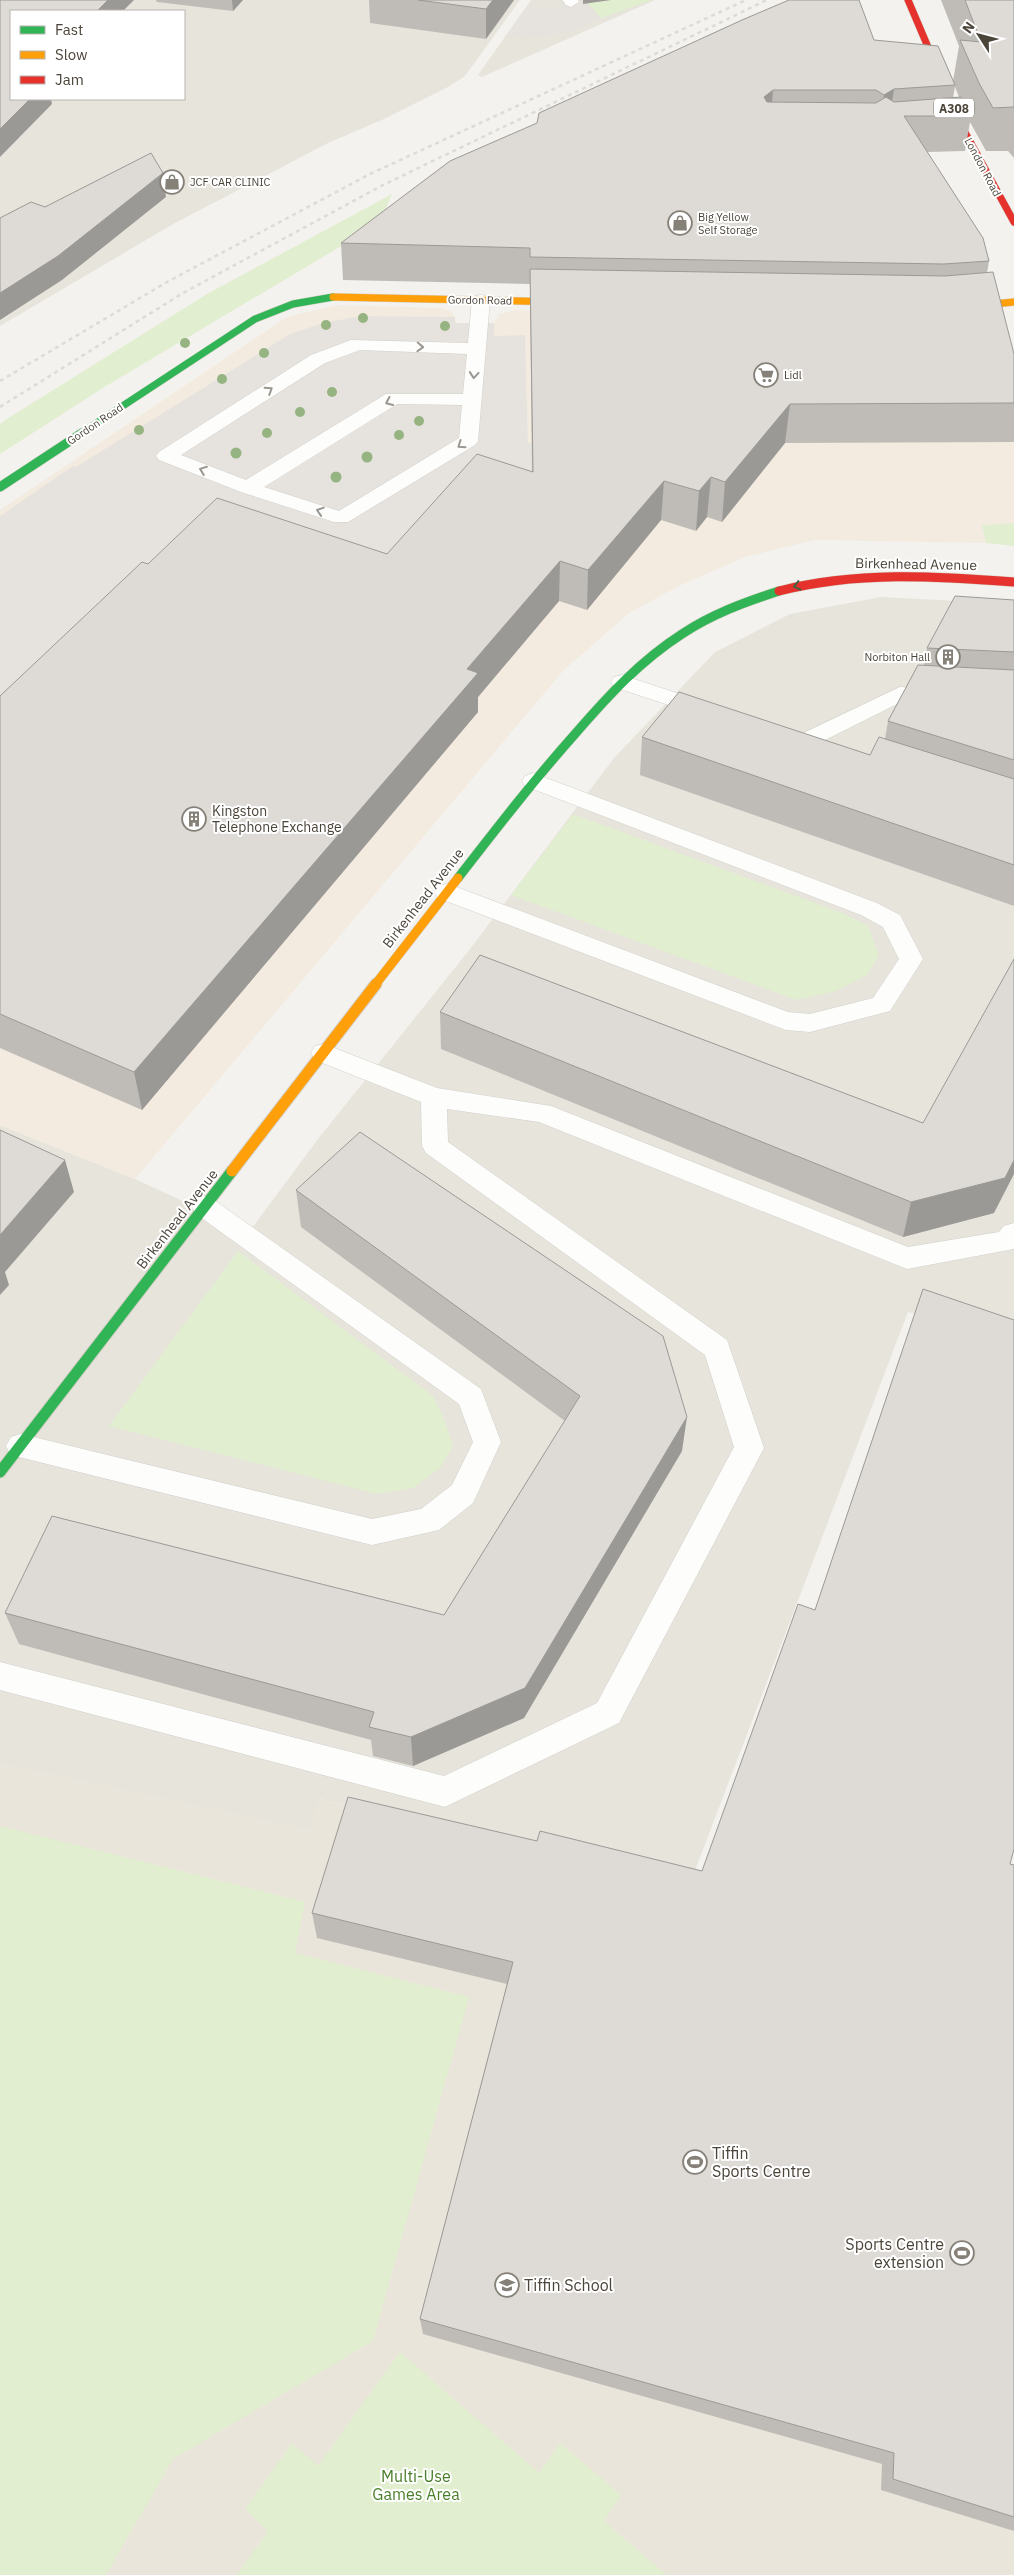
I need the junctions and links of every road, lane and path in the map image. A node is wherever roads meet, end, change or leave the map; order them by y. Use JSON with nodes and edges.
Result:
{"nodes":[{"id":1,"x":908,"y":0,"type":"edge"},
{"id":2,"x":962,"y":127,"type":"junction"},
{"id":3,"x":944,"y":129,"type":"edge"},
{"id":4,"x":1014,"y":222,"type":"edge"},
{"id":5,"x":481,"y":300,"type":"junction"},
{"id":6,"x":580,"y":302,"type":"edge"},
{"id":7,"x":1014,"y":302,"type":"edge"},
{"id":8,"x":954,"y":307,"type":"edge"},
{"id":9,"x":476,"y":349,"type":"junction"},
{"id":10,"x":472,"y":400,"type":"junction"},
{"id":11,"x":0,"y":487,"type":"edge"},
{"id":12,"x":248,"y":488,"type":"junction"},
{"id":13,"x":1014,"y":582,"type":"edge"},
{"id":14,"x":622,"y":682,"type":"junction"},
{"id":15,"x":1014,"y":700,"type":"edge"},
{"id":16,"x":726,"y":717,"type":"edge"},
{"id":17,"x":829,"y":752,"type":"edge"},
{"id":18,"x":533,"y":781,"type":"junction"},
{"id":19,"x":446,"y":892,"type":"junction"},
{"id":20,"x":324,"y":1053,"type":"junction"},
{"id":21,"x":434,"y":1097,"type":"junction"},
{"id":22,"x":205,"y":1207,"type":"junction"},
{"id":23,"x":1014,"y":1234,"type":"edge"},
{"id":24,"x":21,"y":1446,"type":"junction"},
{"id":25,"x":0,"y":1472,"type":"edge"},
{"id":26,"x":0,"y":1676,"type":"edge"}],
"edges":[{"from":1,"to":2,"type":"street","name":"London Road","number":"A308"},
{"from":2,"to":3,"type":"lane"},
{"from":2,"to":4,"type":"street","name":"London Road","number":"A308"},
{"from":5,"to":6,"type":"street","name":"Gordon Road"},
{"from":5,"to":9,"type":"lane"},
{"from":5,"to":11,"type":"street","name":"Gordon Road"},
{"from":7,"to":8,"type":"street"},
{"from":9,"to":10,"type":"lane","one_way":true},
{"from":12,"to":9,"type":"lane","one_way":true},
{"from":10,"to":12,"type":"lane","one_way":true},
{"from":10,"to":12,"type":"lane","one_way":true},
{"from":13,"to":14,"type":"street","name":"Birkenhead Avenue","one_way":true},
{"from":14,"to":16,"type":"lane"},
{"from":14,"to":18,"type":"street","name":"Birkenhead Avenue"},
{"from":15,"to":17,"type":"lane"},
{"from":18,"to":19,"type":"street","name":"Birkenhead Avenue"},
{"from":18,"to":19,"type":"lane"},
{"from":19,"to":20,"type":"street","name":"Birkenhead Avenue"},
{"from":20,"to":21,"type":"lane"},
{"from":20,"to":22,"type":"street","name":"Birkenhead Avenue"},
{"from":21,"to":23,"type":"lane"},
{"from":21,"to":26,"type":"lane"},
{"from":22,"to":24,"type":"street","name":"Birkenhead Avenue"},
{"from":22,"to":24,"type":"lane"},
{"from":24,"to":25,"type":"street","name":"Birkenhead Avenue"}]}
